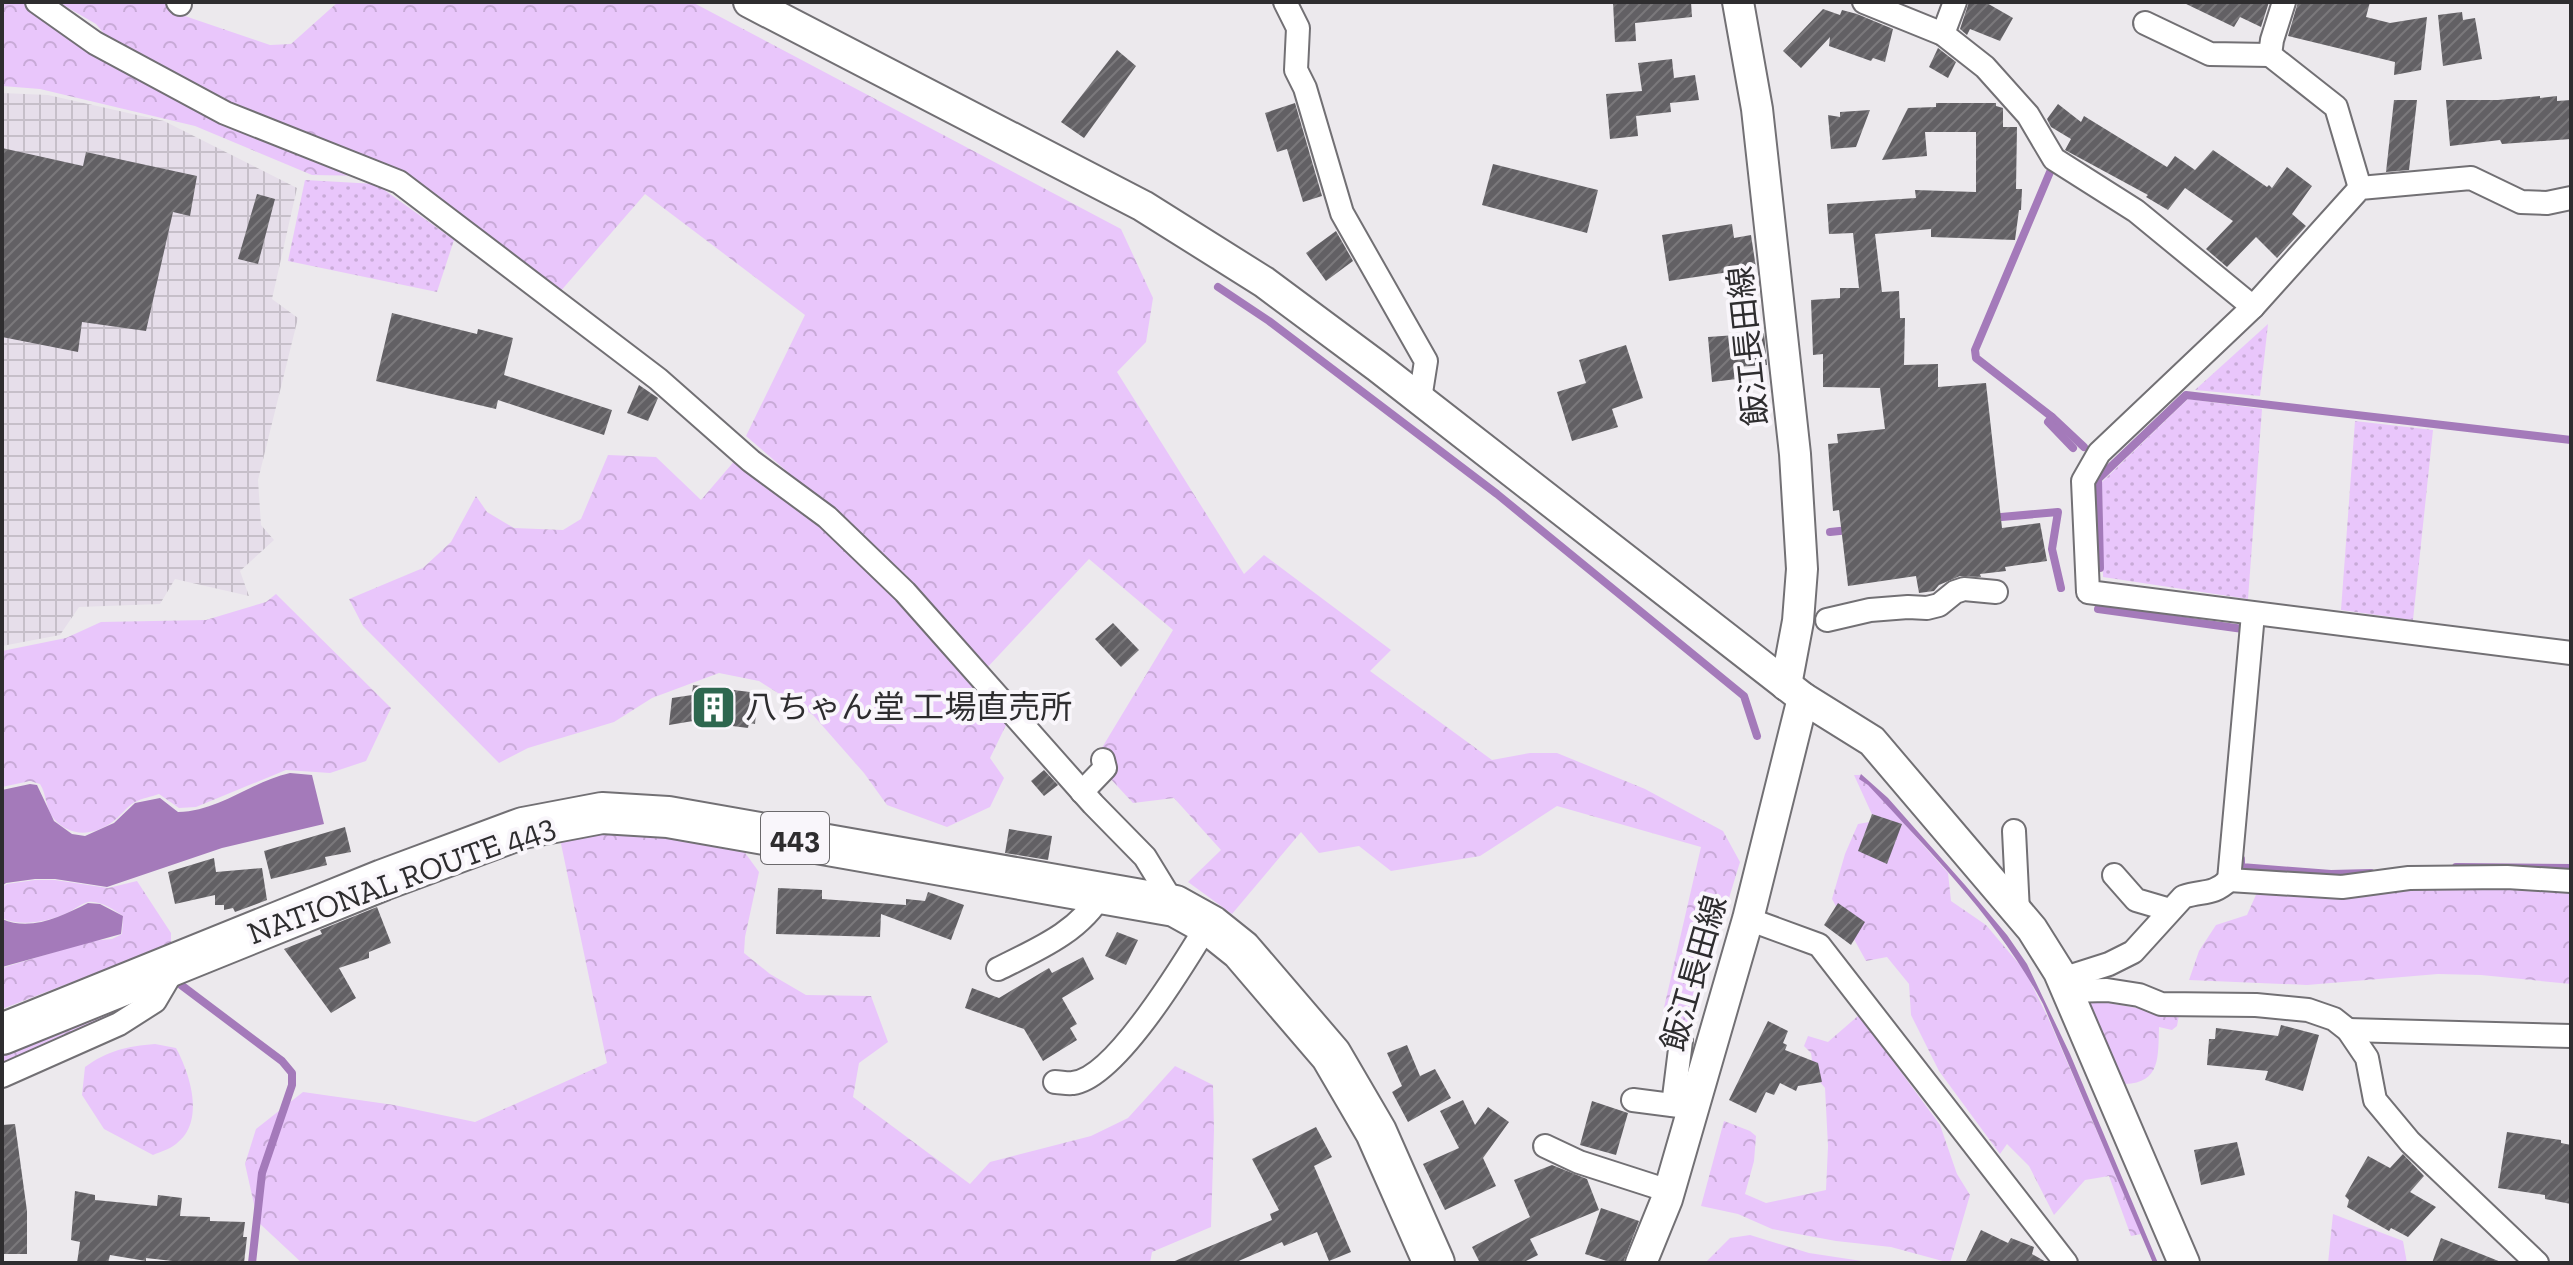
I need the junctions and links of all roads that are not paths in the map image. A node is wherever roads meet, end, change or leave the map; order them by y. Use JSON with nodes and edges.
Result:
{"nodes":[{"id":1,"x":37,"y":2,"type":"edge"},
{"id":2,"x":749,"y":2,"type":"edge"},
{"id":3,"x":1285,"y":2,"type":"edge"},
{"id":4,"x":1738,"y":2,"type":"edge"},
{"id":5,"x":1864,"y":2,"type":"edge"},
{"id":6,"x":1955,"y":2,"type":"edge"},
{"id":7,"x":2284,"y":2,"type":"edge"},
{"id":8,"x":2149,"y":17,"type":"edge"},
{"id":9,"x":1943,"y":34,"type":"junction"},
{"id":10,"x":2270,"y":55,"type":"junction"},
{"id":11,"x":2360,"y":188,"type":"junction"},
{"id":12,"x":2571,"y":198,"type":"edge"},
{"id":13,"x":2253,"y":307,"type":"junction"},
{"id":14,"x":1420,"y":399,"type":"junction"},
{"id":15,"x":1996,"y":592,"type":"dead end"},
{"id":16,"x":2253,"y":614,"type":"junction"},
{"id":17,"x":1827,"y":620,"type":"dead end"},
{"id":18,"x":2571,"y":653,"type":"edge"},
{"id":19,"x":1794,"y":691,"type":"junction"},
{"id":20,"x":1103,"y":760,"type":"dead end"},
{"id":21,"x":1082,"y":792,"type":"junction"},
{"id":22,"x":2014,"y":831,"type":"dead end"},
{"id":23,"x":2114,"y":875,"type":"dead end"},
{"id":24,"x":2229,"y":880,"type":"junction"},
{"id":25,"x":2571,"y":881,"type":"edge"},
{"id":26,"x":1102,"y":893,"type":"junction"},
{"id":27,"x":2170,"y":910,"type":"junction"},
{"id":28,"x":2018,"y":912,"type":"junction"},
{"id":29,"x":1192,"y":915,"type":"junction"},
{"id":30,"x":1748,"y":919,"type":"junction"},
{"id":31,"x":177,"y":963,"type":"junction"},
{"id":32,"x":998,"y":969,"type":"dead end"},
{"id":33,"x":2065,"y":985,"type":"junction"},
{"id":34,"x":2348,"y":1030,"type":"junction"},
{"id":35,"x":2,"y":1034,"type":"edge"},
{"id":36,"x":2571,"y":1036,"type":"edge"},
{"id":37,"x":1681,"y":1041,"type":"dead end"},
{"id":38,"x":2,"y":1076,"type":"edge"},
{"id":39,"x":1055,"y":1082,"type":"dead end"},
{"id":40,"x":1633,"y":1100,"type":"dead end"},
{"id":41,"x":1683,"y":1106,"type":"junction"},
{"id":42,"x":1545,"y":1146,"type":"dead end"},
{"id":43,"x":1669,"y":1191,"type":"junction"},
{"id":44,"x":1434,"y":1263,"type":"edge"},
{"id":45,"x":1641,"y":1263,"type":"edge"},
{"id":46,"x":2066,"y":1263,"type":"edge"},
{"id":47,"x":2184,"y":1263,"type":"edge"},
{"id":48,"x":2537,"y":1263,"type":"edge"}],
"edges":[{"from":1,"to":21,"type":"street"},
{"from":2,"to":14,"type":"street"},
{"from":3,"to":14,"type":"street"},
{"from":4,"to":19,"type":"street","name":"飯江長田線"},
{"from":5,"to":9,"type":"street"},
{"from":6,"to":9,"type":"street"},
{"from":7,"to":10,"type":"street"},
{"from":8,"to":10,"type":"street"},
{"from":9,"to":13,"type":"street"},
{"from":10,"to":11,"type":"street"},
{"from":11,"to":12,"type":"street"},
{"from":11,"to":13,"type":"street"},
{"from":13,"to":16,"type":"street"},
{"from":14,"to":19,"type":"street"},
{"from":15,"to":17,"type":"street"},
{"from":16,"to":18,"type":"street"},
{"from":16,"to":24,"type":"street"},
{"from":19,"to":28,"type":"street"},
{"from":19,"to":30,"type":"street","name":"飯江長田線"},
{"from":20,"to":21,"type":"street"},
{"from":21,"to":29,"type":"street"},
{"from":22,"to":28,"type":"street"},
{"from":23,"to":27,"type":"street"},
{"from":24,"to":25,"type":"street"},
{"from":24,"to":27,"type":"street"},
{"from":26,"to":29,"type":"highway","name":"NATIONAL ROUTE 443","number":"443"},
{"from":26,"to":31,"type":"highway","name":"NATIONAL ROUTE 443","number":"443"},
{"from":26,"to":32,"type":"street"},
{"from":27,"to":33,"type":"street"},
{"from":28,"to":33,"type":"street"},
{"from":29,"to":39,"type":"street"},
{"from":29,"to":44,"type":"highway","name":"NATIONAL ROUTE 443","number":"443"},
{"from":30,"to":41,"type":"street","name":"飯江長田線"},
{"from":30,"to":46,"type":"street"},
{"from":31,"to":35,"type":"highway","name":"NATIONAL ROUTE 443","number":"443"},
{"from":31,"to":38,"type":"street"},
{"from":33,"to":34,"type":"street"},
{"from":33,"to":47,"type":"street"},
{"from":34,"to":36,"type":"street"},
{"from":34,"to":48,"type":"street"},
{"from":37,"to":41,"type":"street"},
{"from":40,"to":41,"type":"street"},
{"from":41,"to":43,"type":"street","name":"飯江長田線"},
{"from":42,"to":43,"type":"street"},
{"from":43,"to":45,"type":"street","name":"飯江長田線"}]}
